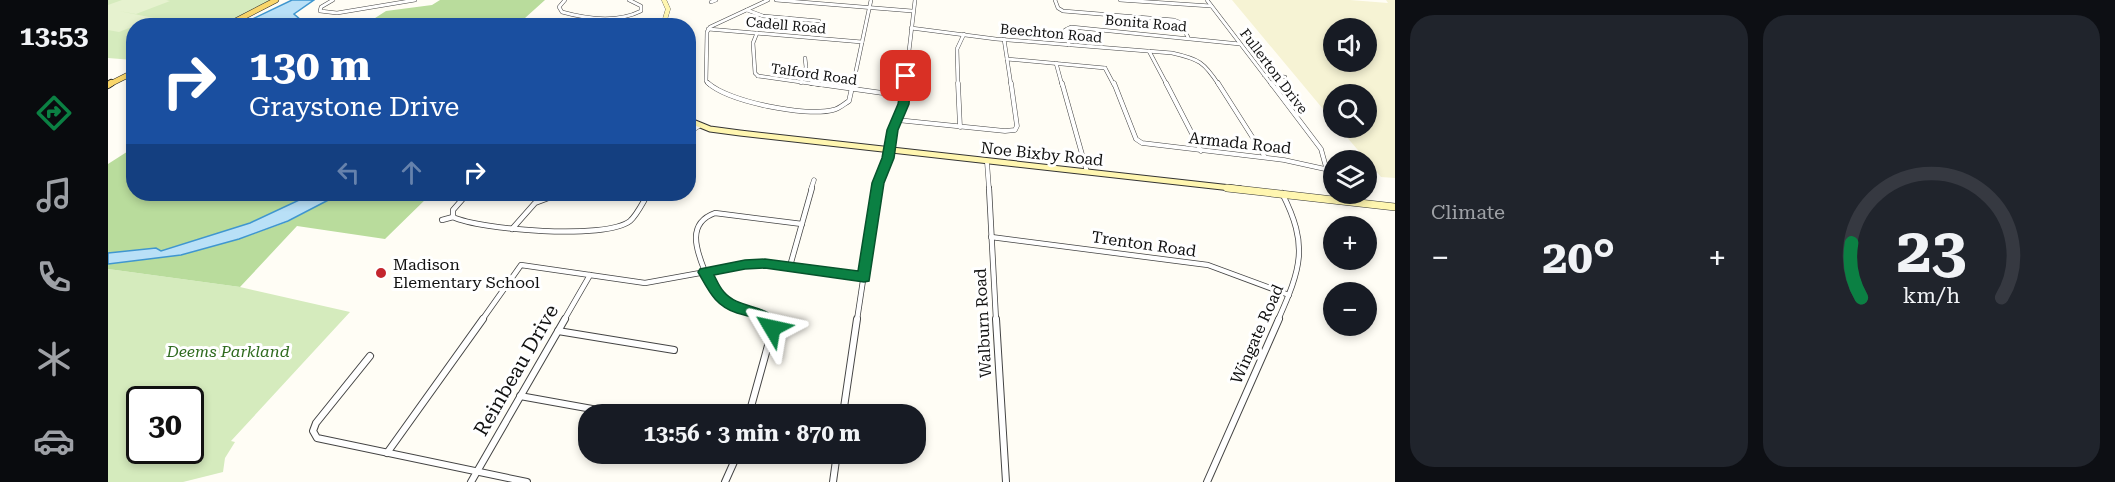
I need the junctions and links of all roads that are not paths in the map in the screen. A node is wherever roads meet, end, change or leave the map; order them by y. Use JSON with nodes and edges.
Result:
{"nodes":[{"id":1,"x":276,"y":0,"type":"edge"},
{"id":2,"x":333,"y":0,"type":"edge"},
{"id":3,"x":416,"y":0,"type":"edge"},
{"id":4,"x":565,"y":0,"type":"edge"},
{"id":5,"x":630,"y":0,"type":"edge"},
{"id":6,"x":664,"y":0,"type":"edge"},
{"id":7,"x":717,"y":0,"type":"edge"},
{"id":8,"x":768,"y":0,"type":"edge"},
{"id":9,"x":776,"y":0,"type":"edge"},
{"id":10,"x":871,"y":0,"type":"edge"},
{"id":11,"x":915,"y":0,"type":"edge"},
{"id":12,"x":1055,"y":0,"type":"edge"},
{"id":13,"x":1120,"y":0,"type":"edge"},
{"id":14,"x":1207,"y":0,"type":"edge"},
{"id":15,"x":376,"y":1,"type":"edge"},
{"id":16,"x":711,"y":2,"type":"dead end"},
{"id":17,"x":1165,"y":2,"type":"edge"},
{"id":18,"x":377,"y":6,"type":"junction"},
{"id":19,"x":1212,"y":6,"type":"junction"},
{"id":20,"x":869,"y":8,"type":"junction"},
{"id":21,"x":560,"y":10,"type":"junction"},
{"id":22,"x":747,"y":10,"type":"junction"},
{"id":23,"x":912,"y":11,"type":"junction"},
{"id":24,"x":554,"y":12,"type":"dead end"},
{"id":25,"x":241,"y":18,"type":"edge"},
{"id":26,"x":665,"y":18,"type":"edge"},
{"id":27,"x":819,"y":21,"type":"dead end"},
{"id":28,"x":911,"y":28,"type":"junction"},
{"id":29,"x":708,"y":29,"type":"junction"},
{"id":30,"x":757,"y":33,"type":"junction"},
{"id":31,"x":964,"y":34,"type":"junction"},
{"id":32,"x":1188,"y":37,"type":"junction"},
{"id":33,"x":1004,"y":39,"type":"junction"},
{"id":34,"x":862,"y":42,"type":"junction"},
{"id":35,"x":1240,"y":44,"type":"junction"},
{"id":36,"x":1070,"y":45,"type":"junction"},
{"id":37,"x":1149,"y":51,"type":"junction"},
{"id":38,"x":805,"y":58,"type":"dead end"},
{"id":39,"x":1007,"y":59,"type":"junction"},
{"id":40,"x":1056,"y":63,"type":"junction"},
{"id":41,"x":1264,"y":75,"type":"junction"},
{"id":42,"x":126,"y":76,"type":"edge"},
{"id":43,"x":1285,"y":77,"type":"dead end"},
{"id":44,"x":801,"y":83,"type":"junction"},
{"id":45,"x":108,"y":85,"type":"edge"},
{"id":46,"x":851,"y":90,"type":"junction"},
{"id":47,"x":904,"y":96,"type":"junction"},
{"id":48,"x":897,"y":120,"type":"junction"},
{"id":49,"x":696,"y":124,"type":"edge"},
{"id":50,"x":699,"y":126,"type":"junction"},
{"id":51,"x":960,"y":127,"type":"junction"},
{"id":52,"x":696,"y":128,"type":"edge"},
{"id":53,"x":889,"y":151,"type":"junction"},
{"id":54,"x":1201,"y":151,"type":"junction"},
{"id":55,"x":1323,"y":153,"type":"edge"},
{"id":56,"x":1265,"y":157,"type":"junction"},
{"id":57,"x":987,"y":162,"type":"junction"},
{"id":58,"x":1323,"y":169,"type":"edge"},
{"id":59,"x":1087,"y":172,"type":"junction"},
{"id":60,"x":814,"y":180,"type":"dead end"},
{"id":61,"x":1282,"y":193,"type":"junction"},
{"id":62,"x":1323,"y":195,"type":"edge"},
{"id":63,"x":461,"y":201,"type":"edge"},
{"id":64,"x":540,"y":201,"type":"edge"},
{"id":65,"x":644,"y":201,"type":"edge"},
{"id":66,"x":1377,"y":203,"type":"edge"},
{"id":67,"x":1395,"y":207,"type":"edge"},
{"id":68,"x":453,"y":217,"type":"junction"},
{"id":69,"x":442,"y":220,"type":"dead end"},
{"id":70,"x":802,"y":224,"type":"junction"},
{"id":71,"x":512,"y":229,"type":"junction"},
{"id":72,"x":991,"y":237,"type":"junction"},
{"id":73,"x":790,"y":266,"type":"junction"},
{"id":74,"x":705,"y":272,"type":"junction"},
{"id":75,"x":590,"y":275,"type":"junction"},
{"id":76,"x":864,"y":277,"type":"junction"},
{"id":77,"x":1289,"y":295,"type":"junction"},
{"id":78,"x":558,"y":331,"type":"junction"},
{"id":79,"x":674,"y":350,"type":"dead end"},
{"id":80,"x":370,"y":356,"type":"dead end"},
{"id":81,"x":520,"y":396,"type":"junction"},
{"id":82,"x":752,"y":404,"type":"edge"},
{"id":83,"x":845,"y":404,"type":"edge"},
{"id":84,"x":578,"y":406,"type":"edge"},
{"id":85,"x":387,"y":453,"type":"junction"},
{"id":86,"x":733,"y":464,"type":"edge"},
{"id":87,"x":835,"y":464,"type":"edge"},
{"id":88,"x":477,"y":472,"type":"junction"},
{"id":89,"x":471,"y":482,"type":"edge"},
{"id":90,"x":527,"y":482,"type":"edge"},
{"id":91,"x":725,"y":482,"type":"edge"},
{"id":92,"x":833,"y":482,"type":"edge"},
{"id":93,"x":1005,"y":482,"type":"edge"},
{"id":94,"x":1207,"y":482,"type":"edge"}],
"edges":[{"from":1,"to":25,"type":"main road"},
{"from":2,"to":18,"type":"street"},
{"from":3,"to":18,"type":"street"},
{"from":4,"to":21,"type":"street"},
{"from":5,"to":21,"type":"street"},
{"from":6,"to":26,"type":"street"},
{"from":7,"to":16,"type":"street"},
{"from":8,"to":22,"type":"street"},
{"from":9,"to":20,"type":"street"},
{"from":10,"to":20,"type":"street"},
{"from":11,"to":23,"type":"street"},
{"from":12,"to":32,"type":"street"},
{"from":13,"to":17,"type":"street"},
{"from":14,"to":19,"type":"street","name":"Fullerton Drive"},
{"from":15,"to":18,"type":"street"},
{"from":17,"to":19,"type":"street"},
{"from":19,"to":35,"type":"street","name":"Fullerton Drive"},
{"from":20,"to":23,"type":"street"},
{"from":20,"to":34,"type":"street"},
{"from":21,"to":24,"type":"street"},
{"from":22,"to":27,"type":"street"},
{"from":22,"to":29,"type":"street"},
{"from":23,"to":28,"type":"street"},
{"from":28,"to":31,"type":"street","name":"Beechton Road"},
{"from":28,"to":47,"type":"street"},
{"from":29,"to":30,"type":"street","name":"Cadell Road"},
{"from":29,"to":46,"type":"street"},
{"from":30,"to":34,"type":"street","name":"Cadell Road"},
{"from":30,"to":44,"type":"street","name":"Talford Road"},
{"from":31,"to":33,"type":"street","name":"Beechton Road"},
{"from":31,"to":51,"type":"street"},
{"from":32,"to":35,"type":"street","name":"Bonita Road"},
{"from":32,"to":36,"type":"street","name":"Bonita Road"},
{"from":33,"to":36,"type":"street","name":"Beechton Road"},
{"from":33,"to":39,"type":"street"},
{"from":34,"to":46,"type":"street"},
{"from":35,"to":41,"type":"street","name":"Fullerton Drive"},
{"from":36,"to":37,"type":"street","name":"Beechton Road"},
{"from":37,"to":54,"type":"street"},
{"from":37,"to":56,"type":"street","name":"Beechton Road"},
{"from":38,"to":44,"type":"street"},
{"from":39,"to":40,"type":"street"},
{"from":39,"to":51,"type":"street"},
{"from":40,"to":54,"type":"street","name":"Armada Road"},
{"from":40,"to":59,"type":"street"},
{"from":41,"to":43,"type":"street"},
{"from":41,"to":55,"type":"street","name":"Fullerton Drive"},
{"from":42,"to":45,"type":"main road"},
{"from":44,"to":46,"type":"street","name":"Talford Road"},
{"from":46,"to":47,"type":"street","name":"Talford Road"},
{"from":47,"to":48,"type":"street"},
{"from":48,"to":51,"type":"street"},
{"from":48,"to":53,"type":"street"},
{"from":49,"to":50,"type":"street","name":"Noe Bixby Road"},
{"from":50,"to":52,"type":"street"},
{"from":50,"to":53,"type":"street","name":"Noe Bixby Road"},
{"from":53,"to":57,"type":"street","name":"Noe Bixby Road"},
{"from":53,"to":76,"type":"street"},
{"from":54,"to":56,"type":"street","name":"Armada Road"},
{"from":56,"to":58,"type":"street","name":"Armada Road"},
{"from":57,"to":59,"type":"street","name":"Noe Bixby Road"},
{"from":57,"to":72,"type":"street","name":"Walburn Road"},
{"from":59,"to":61,"type":"street","name":"Noe Bixby Road"},
{"from":60,"to":70,"type":"street"},
{"from":61,"to":62,"type":"street","name":"Noe Bixby Road"},
{"from":61,"to":77,"type":"street","name":"Wingate Road"},
{"from":63,"to":68,"type":"street"},
{"from":64,"to":71,"type":"street"},
{"from":65,"to":71,"type":"street"},
{"from":66,"to":67,"type":"street","name":"Noe Bixby Road"},
{"from":68,"to":69,"type":"street"},
{"from":68,"to":71,"type":"street"},
{"from":70,"to":73,"type":"street"},
{"from":70,"to":74,"type":"street"},
{"from":72,"to":77,"type":"street","name":"Trenton Road"},
{"from":72,"to":93,"type":"street","name":"Walburn Road"},
{"from":73,"to":74,"type":"street"},
{"from":73,"to":76,"type":"street"},
{"from":74,"to":75,"type":"street"},
{"from":74,"to":82,"type":"street"},
{"from":75,"to":78,"type":"street","name":"Reinbeau Drive"},
{"from":75,"to":85,"type":"street"},
{"from":76,"to":83,"type":"street"},
{"from":77,"to":94,"type":"street","name":"Wingate Road"},
{"from":78,"to":79,"type":"street"},
{"from":78,"to":81,"type":"street","name":"Reinbeau Drive"},
{"from":80,"to":85,"type":"street"},
{"from":81,"to":84,"type":"street"},
{"from":81,"to":88,"type":"street","name":"Reinbeau Drive"},
{"from":85,"to":88,"type":"street"},
{"from":86,"to":91,"type":"street"},
{"from":87,"to":92,"type":"street"},
{"from":88,"to":89,"type":"street","name":"Reinbeau Drive"},
{"from":88,"to":90,"type":"street"}]}
